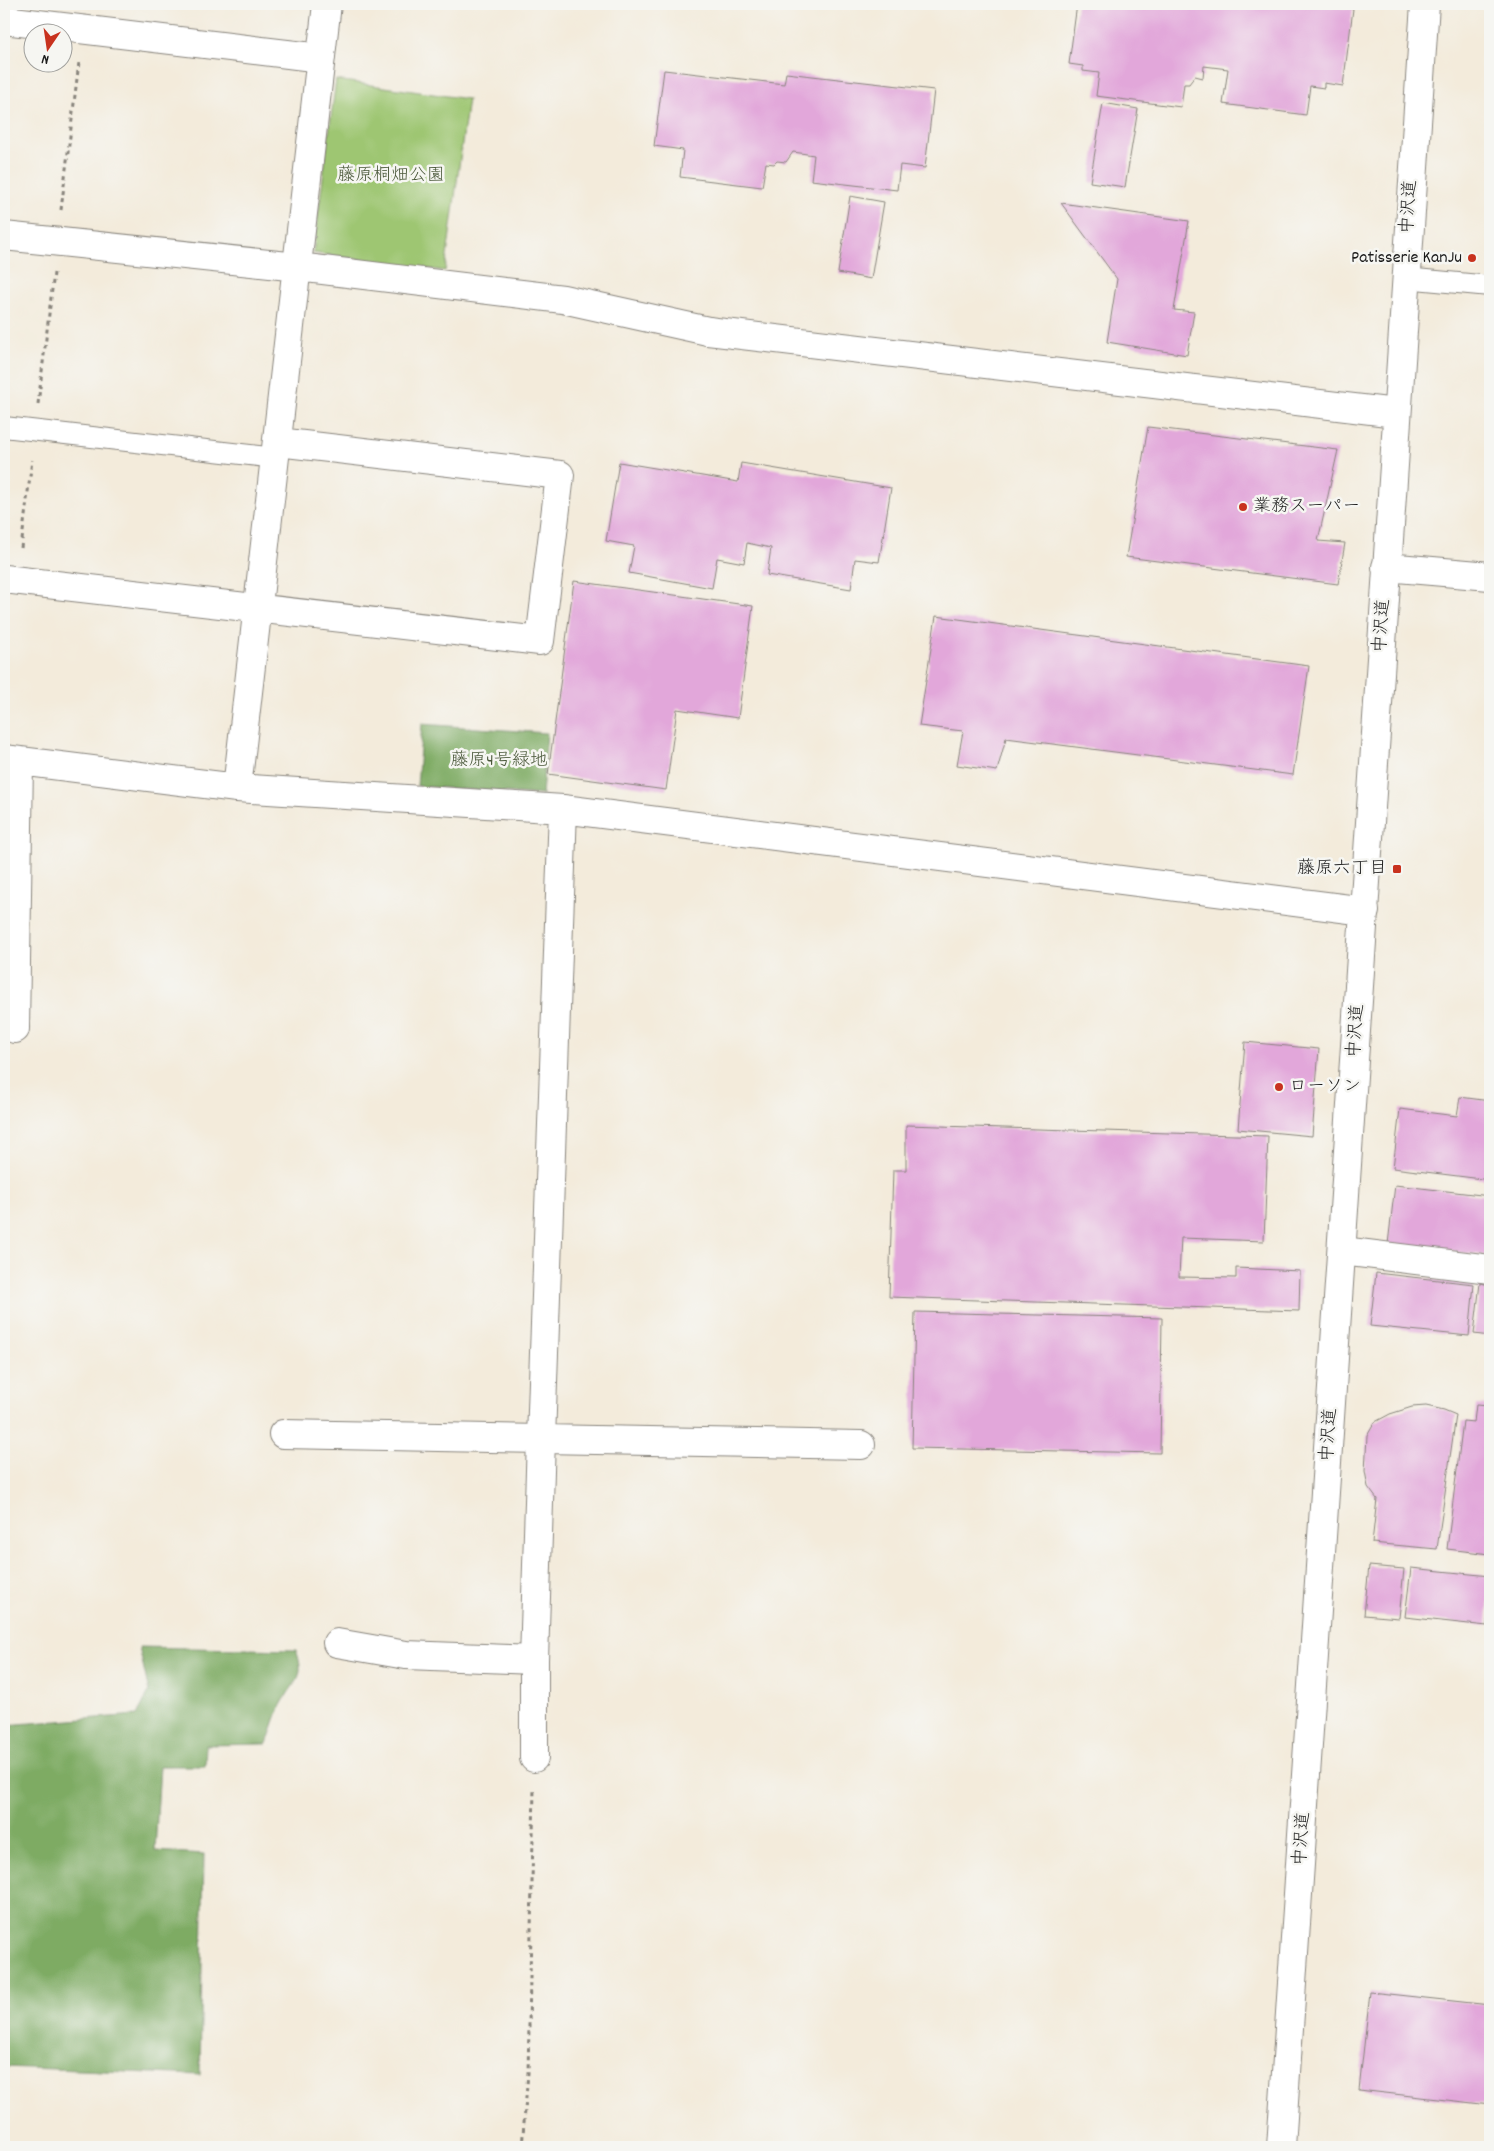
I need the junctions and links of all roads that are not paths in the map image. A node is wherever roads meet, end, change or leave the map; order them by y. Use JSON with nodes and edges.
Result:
{"nodes":[{"id":1,"x":327,"y":4,"type":"edge"},
{"id":2,"x":1425,"y":4,"type":"edge"},
{"id":3,"x":4,"y":20,"type":"edge"},
{"id":4,"x":321,"y":58,"type":"junction"},
{"id":5,"x":4,"y":236,"type":"edge"},
{"id":6,"x":298,"y":267,"type":"junction"},
{"id":7,"x":1405,"y":278,"type":"junction"},
{"id":8,"x":1490,"y":286,"type":"edge"},
{"id":9,"x":1396,"y":412,"type":"junction"},
{"id":10,"x":4,"y":427,"type":"edge"},
{"id":11,"x":277,"y":450,"type":"junction"},
{"id":12,"x":1386,"y":567,"type":"junction"},
{"id":13,"x":1490,"y":576,"type":"edge"},
{"id":14,"x":11,"y":580,"type":"edge"},
{"id":15,"x":258,"y":609,"type":"junction"},
{"id":16,"x":11,"y":760,"type":"edge"},
{"id":17,"x":237,"y":788,"type":"junction"},
{"id":18,"x":564,"y":809,"type":"junction"},
{"id":19,"x":1365,"y":911,"type":"junction"},
{"id":20,"x":16,"y":1029,"type":"dead end"},
{"id":21,"x":1342,"y":1251,"type":"junction"},
{"id":22,"x":1490,"y":1269,"type":"edge"},
{"id":23,"x":283,"y":1434,"type":"dead end"},
{"id":24,"x":540,"y":1439,"type":"junction"},
{"id":25,"x":861,"y":1445,"type":"dead end"},
{"id":26,"x":337,"y":1643,"type":"dead end"},
{"id":27,"x":534,"y":1660,"type":"junction"},
{"id":28,"x":534,"y":1758,"type":"road end"},
{"id":29,"x":1281,"y":2147,"type":"edge"}],
"edges":[{"from":1,"to":4,"type":"street"},
{"from":2,"to":7,"type":"street","name":"中沢道"},
{"from":3,"to":4,"type":"street"},
{"from":4,"to":6,"type":"street"},
{"from":5,"to":6,"type":"street"},
{"from":6,"to":9,"type":"street"},
{"from":6,"to":11,"type":"street"},
{"from":7,"to":8,"type":"lane"},
{"from":7,"to":9,"type":"street","name":"中沢道"},
{"from":9,"to":12,"type":"street","name":"中沢道"},
{"from":10,"to":11,"type":"lane"},
{"from":11,"to":15,"type":"street"},
{"from":11,"to":15,"type":"street"},
{"from":12,"to":13,"type":"street"},
{"from":12,"to":19,"type":"street","name":"中沢道"},
{"from":14,"to":15,"type":"street"},
{"from":15,"to":17,"type":"street"},
{"from":16,"to":17,"type":"street"},
{"from":16,"to":20,"type":"street"},
{"from":17,"to":18,"type":"street"},
{"from":18,"to":19,"type":"street"},
{"from":18,"to":24,"type":"street"},
{"from":19,"to":21,"type":"street","name":"中沢道"},
{"from":21,"to":22,"type":"street"},
{"from":21,"to":29,"type":"street","name":"中沢道"},
{"from":23,"to":24,"type":"street"},
{"from":24,"to":25,"type":"street"},
{"from":24,"to":27,"type":"street"},
{"from":26,"to":27,"type":"street"},
{"from":27,"to":28,"type":"street"}]}
